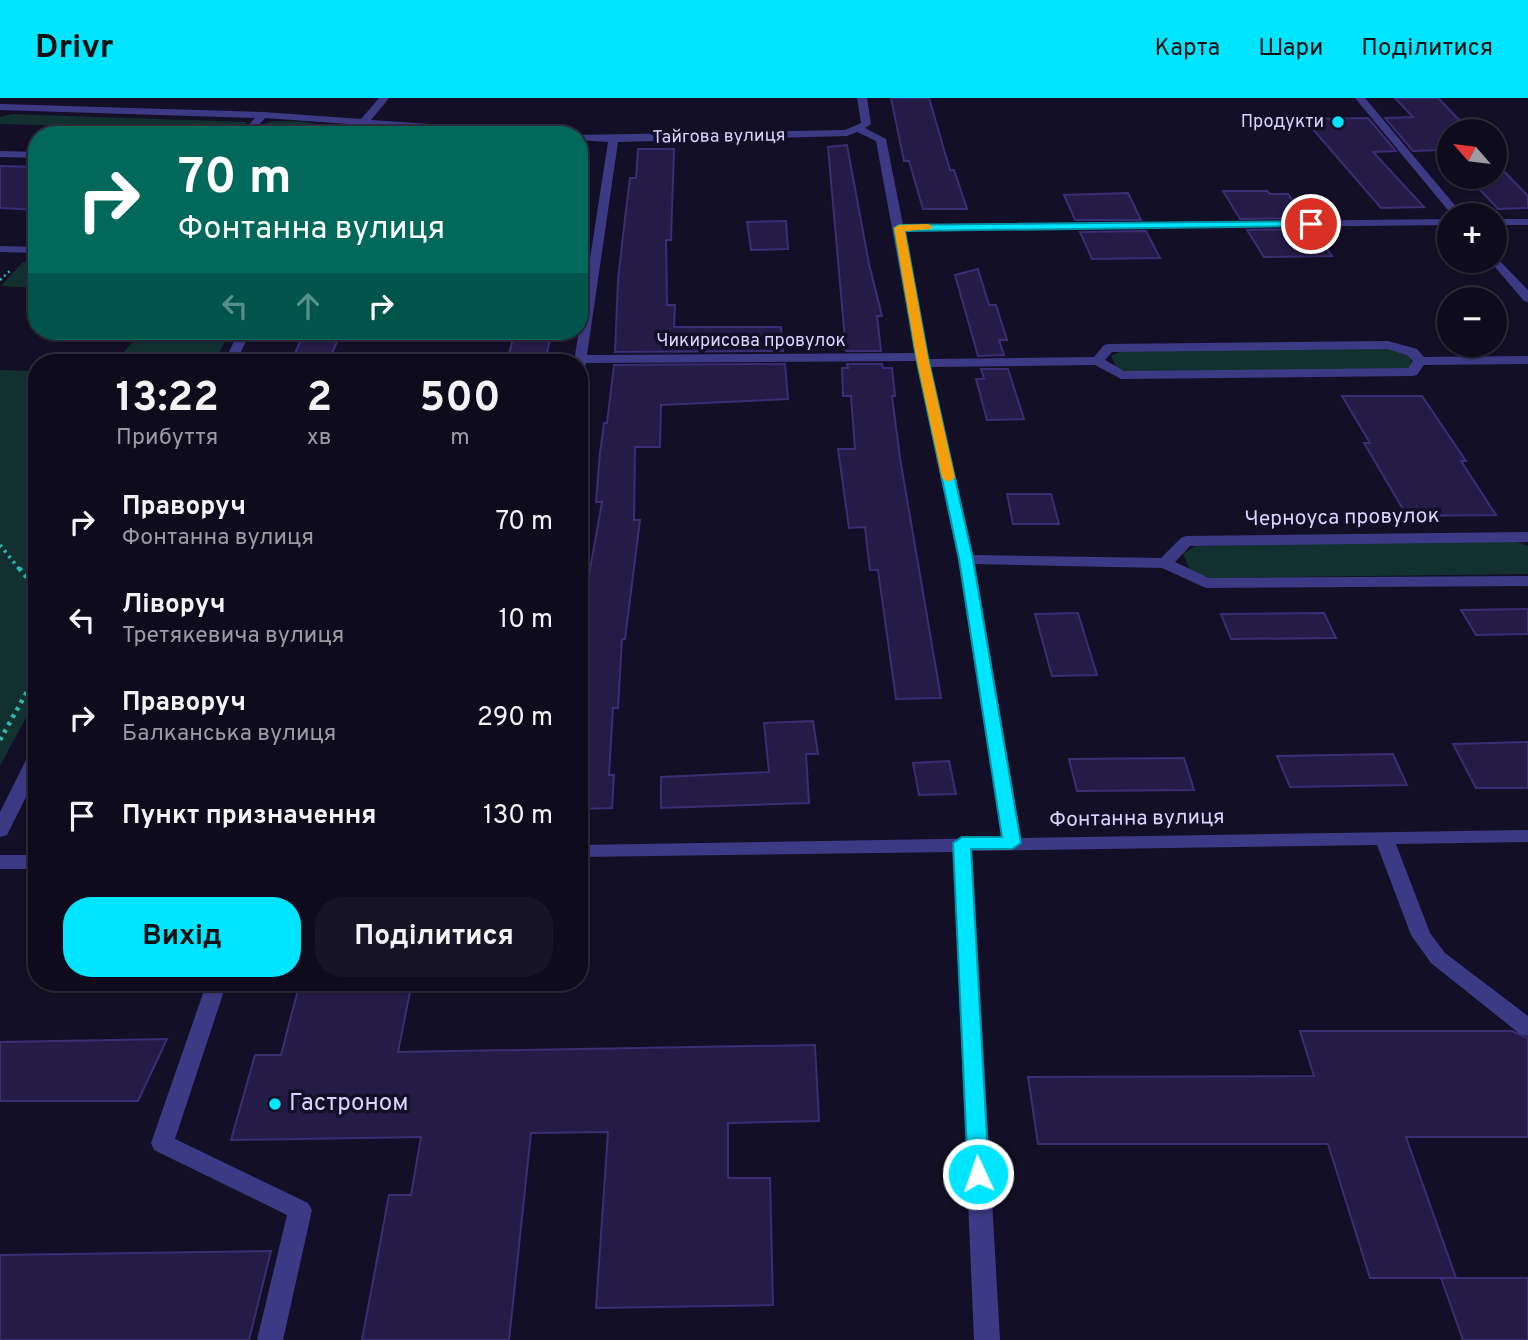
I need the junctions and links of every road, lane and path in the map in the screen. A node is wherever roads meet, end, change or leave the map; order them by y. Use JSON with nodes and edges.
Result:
{"nodes":[{"id":1,"x":384,"y":98,"type":"edge"},
{"id":2,"x":862,"y":98,"type":"edge"},
{"id":3,"x":1360,"y":98,"type":"edge"},
{"id":4,"x":209,"y":100,"type":"dead end"},
{"id":5,"x":0,"y":107,"type":"edge"},
{"id":6,"x":197,"y":113,"type":"junction"},
{"id":7,"x":263,"y":115,"type":"junction"},
{"id":8,"x":348,"y":121,"type":"junction"},
{"id":9,"x":364,"y":122,"type":"junction"},
{"id":10,"x":253,"y":126,"type":"edge"},
{"id":11,"x":346,"y":126,"type":"edge"},
{"id":12,"x":420,"y":126,"type":"edge"},
{"id":13,"x":858,"y":130,"type":"junction"},
{"id":14,"x":588,"y":138,"type":"edge"},
{"id":15,"x":613,"y":139,"type":"junction"},
{"id":16,"x":0,"y":154,"type":"edge"},
{"id":17,"x":28,"y":155,"type":"edge"},
{"id":18,"x":1448,"y":203,"type":"edge"},
{"id":19,"x":1437,"y":222,"type":"edge"},
{"id":20,"x":1507,"y":222,"type":"edge"},
{"id":21,"x":1528,"y":222,"type":"edge"},
{"id":22,"x":899,"y":228,"type":"junction"},
{"id":23,"x":0,"y":249,"type":"edge"},
{"id":24,"x":28,"y":250,"type":"edge"},
{"id":25,"x":1507,"y":273,"type":"edge"},
{"id":26,"x":1528,"y":298,"type":"edge"},
{"id":27,"x":588,"y":309,"type":"edge"},
{"id":28,"x":923,"y":360,"type":"junction"},
{"id":29,"x":1528,"y":360,"type":"edge"},
{"id":30,"x":1098,"y":361,"type":"junction"},
{"id":31,"x":1420,"y":361,"type":"junction"},
{"id":32,"x":588,"y":364,"type":"edge"},
{"id":33,"x":1528,"y":537,"type":"edge"},
{"id":34,"x":0,"y":545,"type":"edge"},
{"id":35,"x":966,"y":559,"type":"junction"},
{"id":36,"x":1165,"y":563,"type":"junction"},
{"id":37,"x":28,"y":579,"type":"edge"},
{"id":38,"x":1528,"y":581,"type":"edge"},
{"id":39,"x":28,"y":690,"type":"edge"},
{"id":40,"x":0,"y":740,"type":"edge"},
{"id":41,"x":28,"y":774,"type":"edge"},
{"id":42,"x":0,"y":831,"type":"edge"},
{"id":43,"x":1528,"y":836,"type":"edge"},
{"id":44,"x":1384,"y":838,"type":"junction"},
{"id":45,"x":962,"y":843,"type":"junction"},
{"id":46,"x":1012,"y":843,"type":"junction"},
{"id":47,"x":588,"y":851,"type":"edge"},
{"id":48,"x":0,"y":862,"type":"edge"},
{"id":49,"x":28,"y":862,"type":"edge"},
{"id":50,"x":214,"y":991,"type":"edge"},
{"id":51,"x":1528,"y":1028,"type":"edge"},
{"id":52,"x":270,"y":1340,"type":"edge"},
{"id":53,"x":987,"y":1340,"type":"edge"}],
"edges":[{"from":1,"to":9,"type":"street"},
{"from":2,"to":13,"type":"street"},
{"from":3,"to":18,"type":"street"},
{"from":4,"to":6,"type":"street"},
{"from":5,"to":6,"type":"street"},
{"from":6,"to":7,"type":"street"},
{"from":7,"to":8,"type":"street"},
{"from":7,"to":10,"type":"street"},
{"from":8,"to":9,"type":"street"},
{"from":8,"to":11,"type":"street"},
{"from":9,"to":12,"type":"street"},
{"from":13,"to":15,"type":"street","name":"Тайгова вулиця"},
{"from":13,"to":22,"type":"street"},
{"from":14,"to":15,"type":"street","name":"Тайгова вулиця"},
{"from":15,"to":27,"type":"street"},
{"from":16,"to":17,"type":"street"},
{"from":19,"to":22,"type":"street"},
{"from":20,"to":21,"type":"street"},
{"from":22,"to":28,"type":"street"},
{"from":23,"to":24,"type":"street"},
{"from":25,"to":26,"type":"street"},
{"from":28,"to":30,"type":"street","name":"Чикирисова провулок"},
{"from":28,"to":32,"type":"street","name":"Чикирисова провулок"},
{"from":28,"to":35,"type":"street"},
{"from":29,"to":31,"type":"street","name":"Чикирисова провулок"},
{"from":30,"to":31,"type":"street","name":"Чикирисова провулок"},
{"from":30,"to":31,"type":"street","name":"Чикирисова провулок"},
{"from":33,"to":36,"type":"street","name":"Черноуса провулок"},
{"from":34,"to":37,"type":"path"},
{"from":35,"to":36,"type":"street"},
{"from":35,"to":46,"type":"street"},
{"from":36,"to":38,"type":"street"},
{"from":39,"to":40,"type":"path"},
{"from":41,"to":42,"type":"street"},
{"from":43,"to":44,"type":"street","name":"Фонтанна вулиця"},
{"from":44,"to":46,"type":"street","name":"Фонтанна вулиця"},
{"from":44,"to":51,"type":"street"},
{"from":45,"to":46,"type":"street","name":"Фонтанна вулиця"},
{"from":45,"to":47,"type":"street","name":"Фонтанна вулиця"},
{"from":45,"to":53,"type":"street"},
{"from":48,"to":49,"type":"street"},
{"from":50,"to":52,"type":"street"}]}
